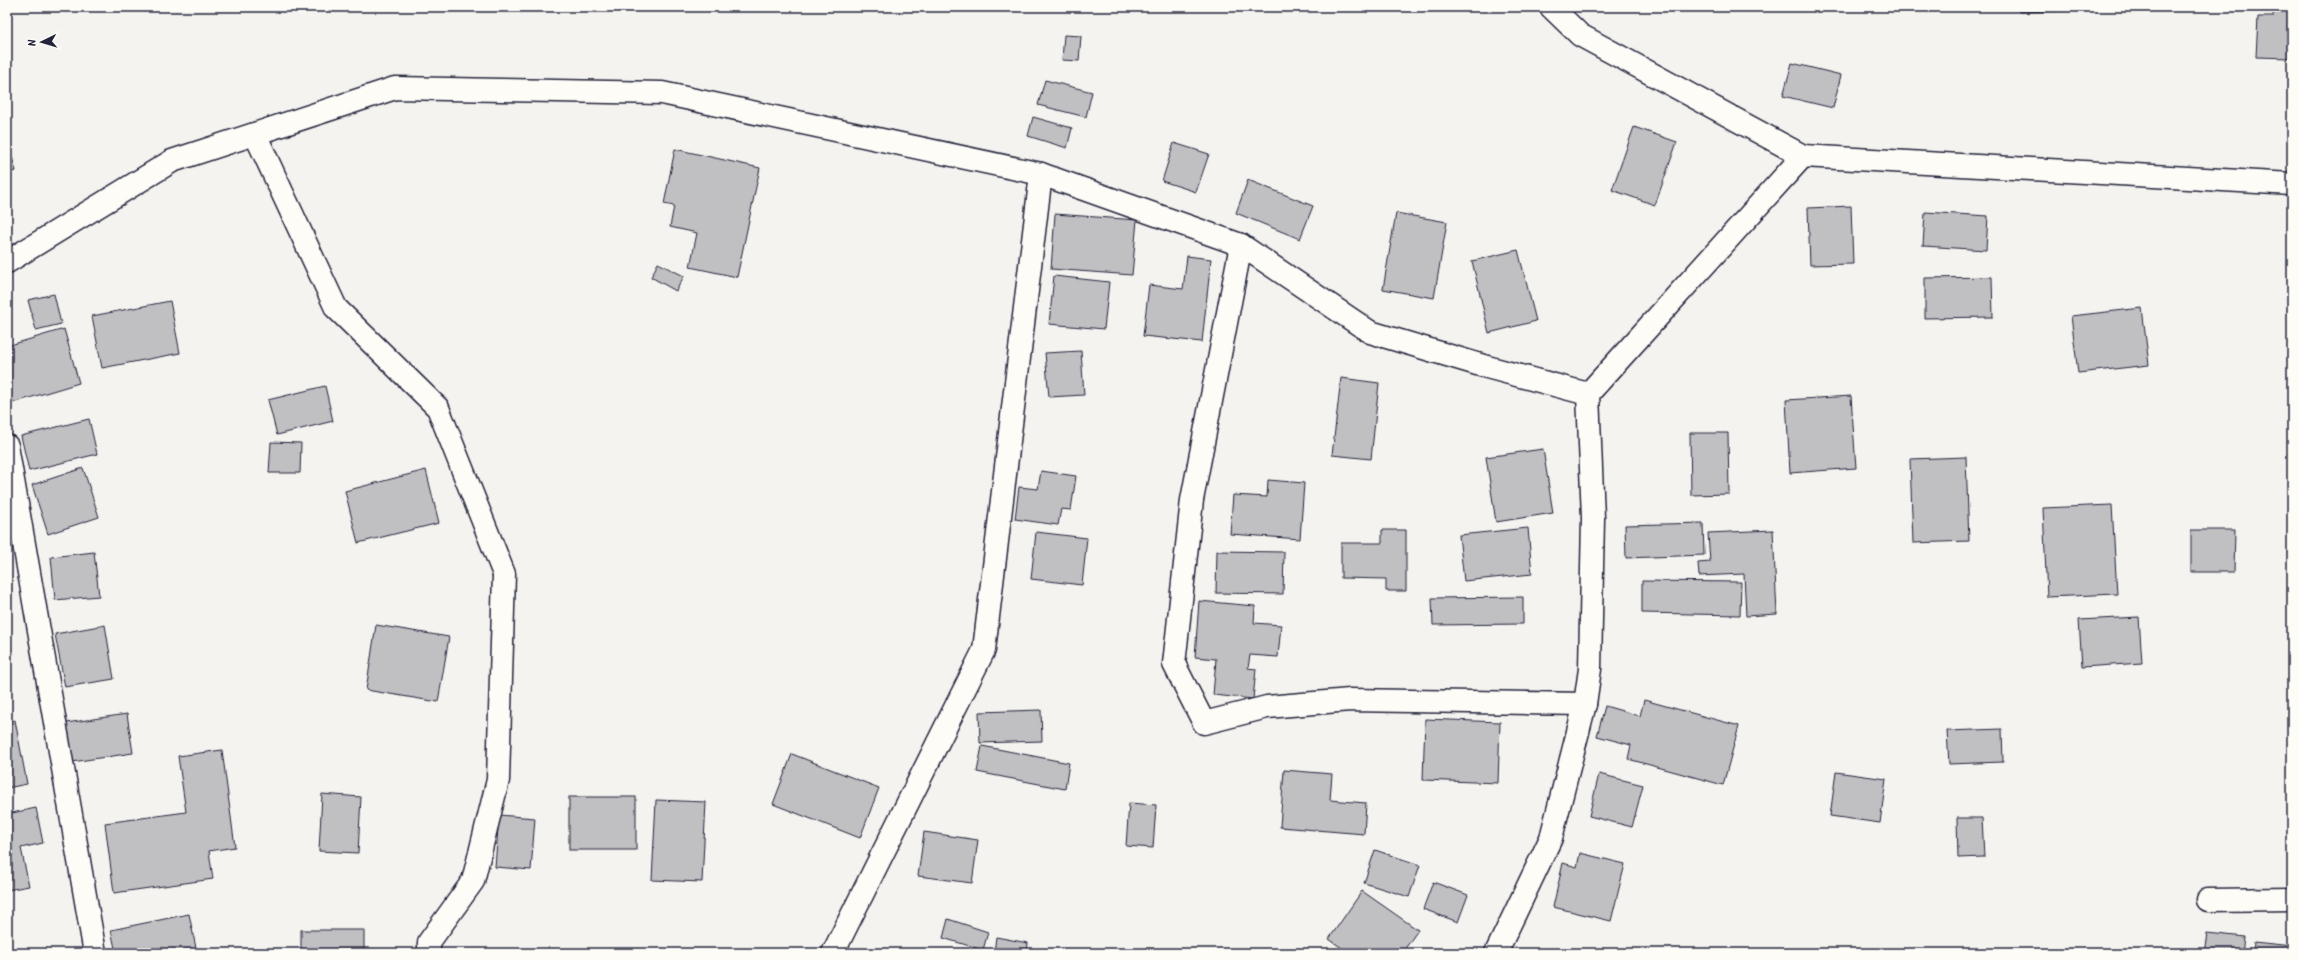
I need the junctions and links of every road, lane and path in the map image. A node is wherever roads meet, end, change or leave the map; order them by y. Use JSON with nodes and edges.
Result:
{"nodes":[{"id":1,"x":1551,"y":7,"type":"edge"},
{"id":2,"x":255,"y":134,"type":"junction"},
{"id":3,"x":1803,"y":156,"type":"junction"},
{"id":4,"x":1041,"y":174,"type":"junction"},
{"id":5,"x":2292,"y":184,"type":"edge"},
{"id":6,"x":1241,"y":245,"type":"junction"},
{"id":7,"x":7,"y":262,"type":"edge"},
{"id":8,"x":1588,"y":394,"type":"junction"},
{"id":9,"x":7,"y":446,"type":"edge"},
{"id":10,"x":1585,"y":704,"type":"junction"},
{"id":11,"x":2292,"y":899,"type":"edge"},
{"id":12,"x":2208,"y":900,"type":"dead end"},
{"id":13,"x":95,"y":953,"type":"edge"},
{"id":14,"x":429,"y":953,"type":"edge"},
{"id":15,"x":833,"y":953,"type":"edge"},
{"id":16,"x":1496,"y":953,"type":"edge"}],
"edges":[{"from":1,"to":3,"type":"street"},
{"from":2,"to":4,"type":"street"},
{"from":2,"to":7,"type":"street"},
{"from":2,"to":14,"type":"street"},
{"from":3,"to":5,"type":"street"},
{"from":3,"to":8,"type":"street"},
{"from":4,"to":6,"type":"street"},
{"from":4,"to":15,"type":"street"},
{"from":6,"to":8,"type":"street"},
{"from":6,"to":10,"type":"street"},
{"from":8,"to":10,"type":"street"},
{"from":9,"to":13,"type":"street"},
{"from":10,"to":16,"type":"street"},
{"from":11,"to":12,"type":"street"}]}
